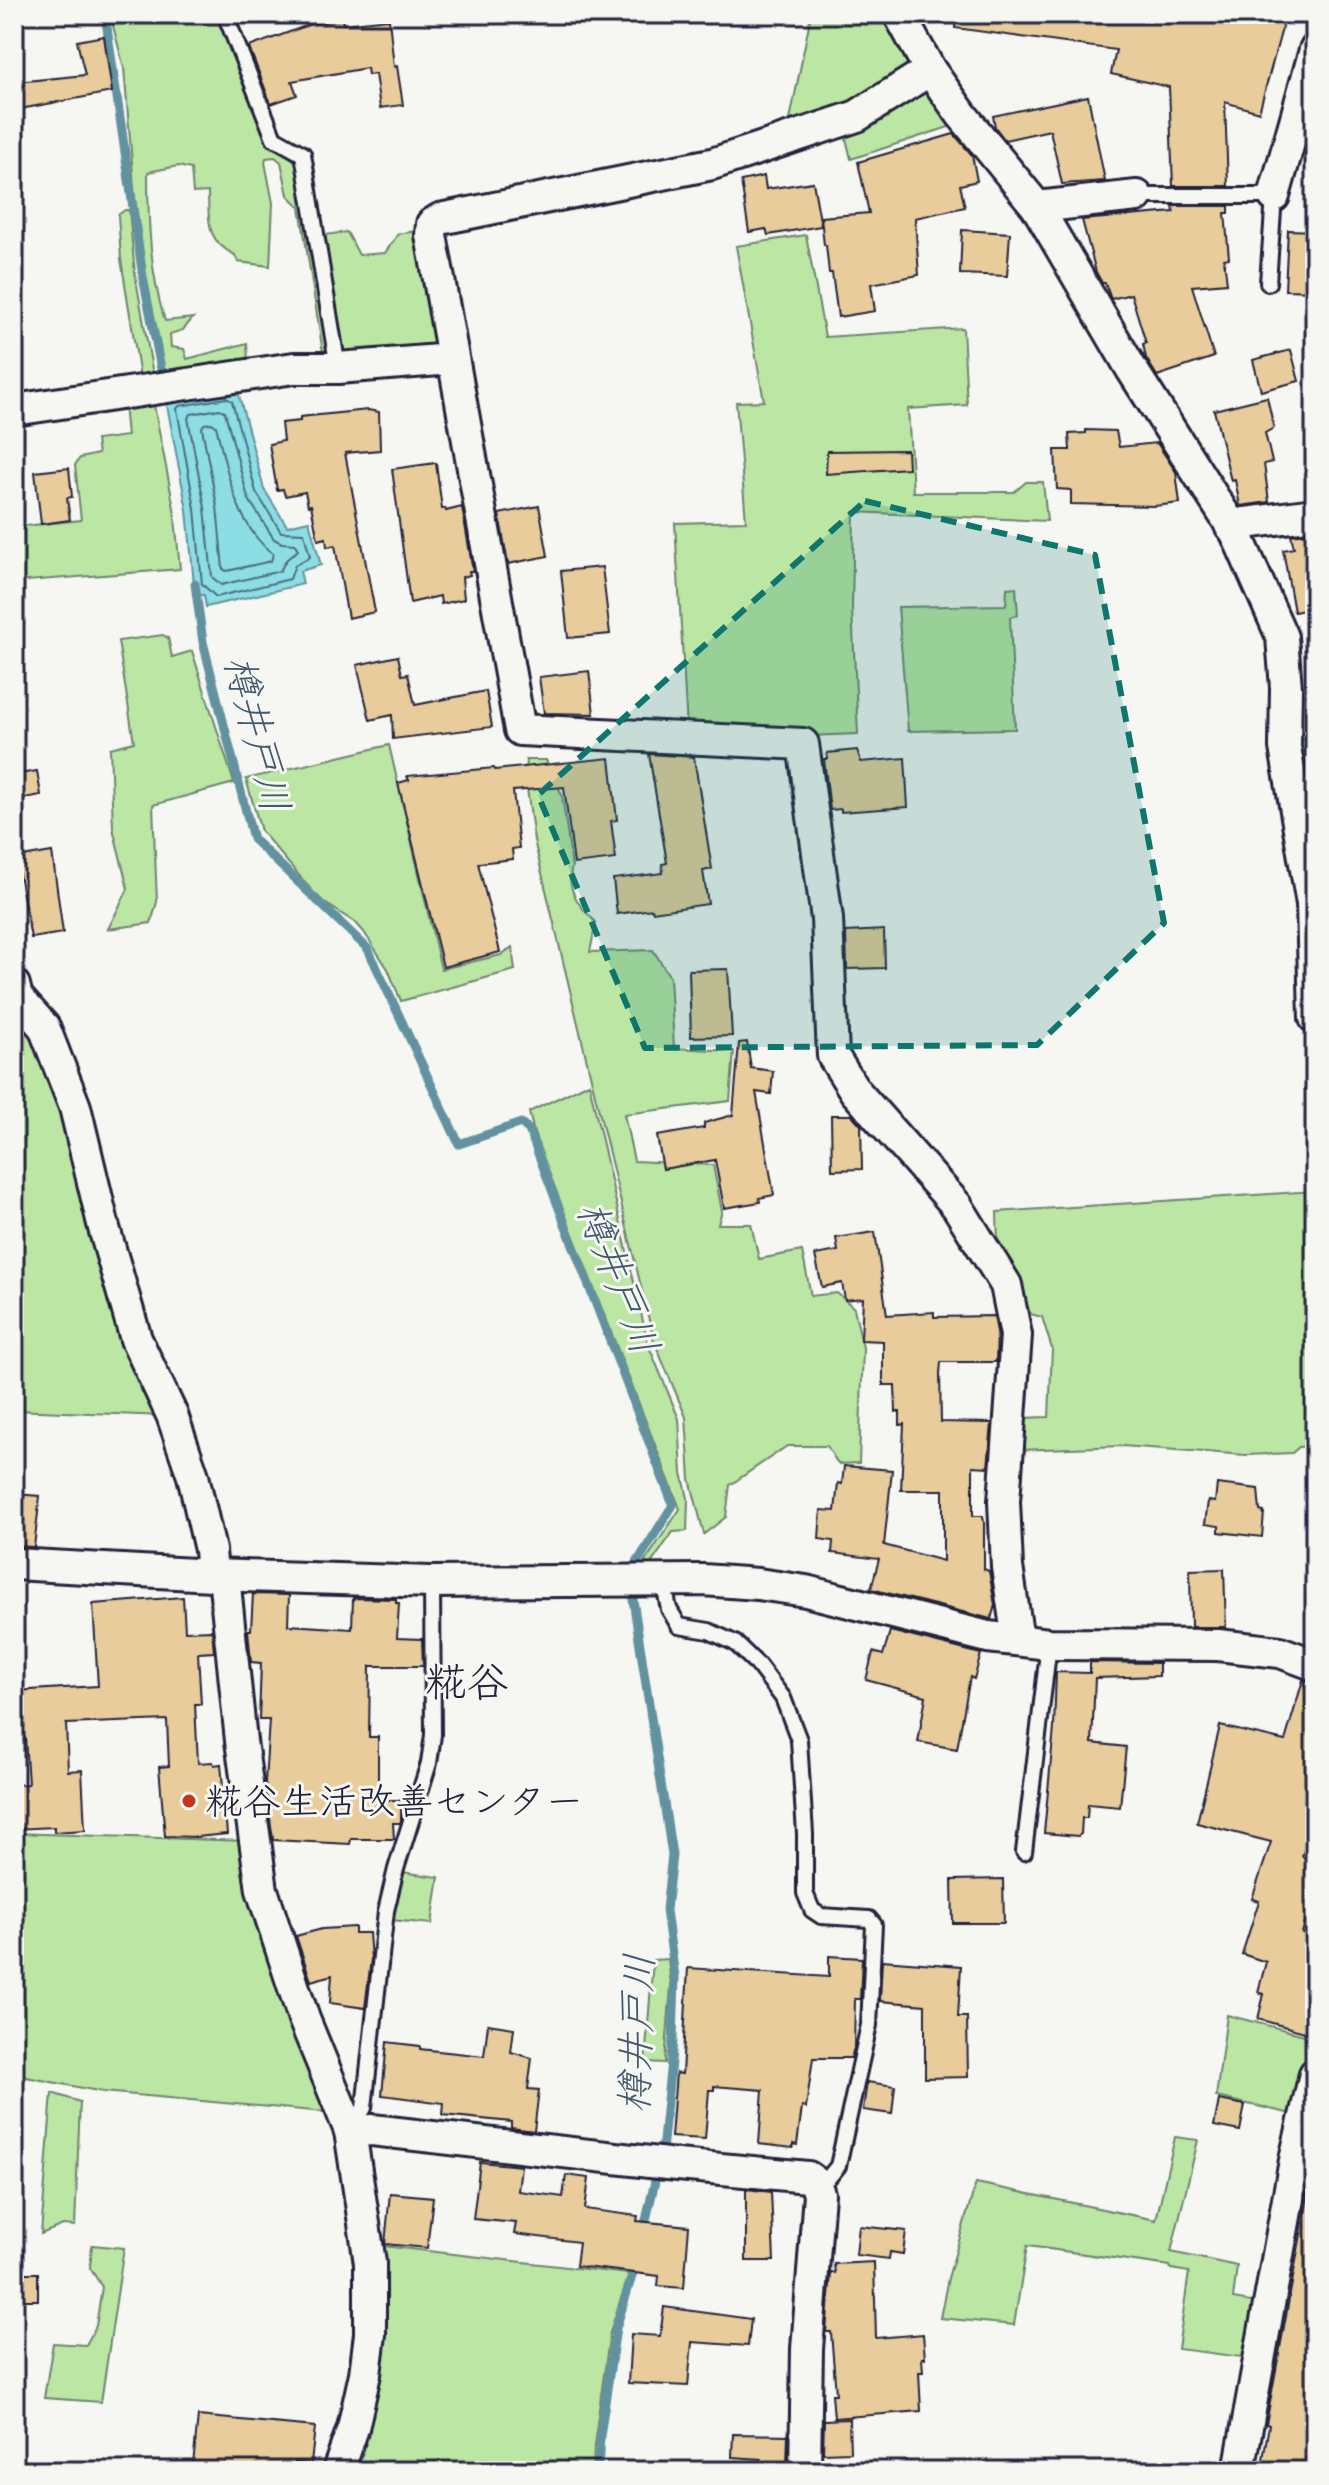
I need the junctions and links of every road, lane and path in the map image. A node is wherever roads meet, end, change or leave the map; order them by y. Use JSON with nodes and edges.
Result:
{"nodes":[{"id":1,"x":225,"y":14,"type":"edge"},
{"id":2,"x":899,"y":14,"type":"edge"},
{"id":3,"x":1315,"y":50,"type":"edge"},
{"id":4,"x":930,"y":70,"type":"junction"},
{"id":5,"x":1137,"y":196,"type":"joint"},
{"id":6,"x":1274,"y":196,"type":"junction"},
{"id":7,"x":1037,"y":207,"type":"junction"},
{"id":8,"x":1268,"y":283,"type":"dead end"},
{"id":9,"x":452,"y":359,"type":"junction"},
{"id":10,"x":338,"y":368,"type":"junction"},
{"id":11,"x":14,"y":410,"type":"edge"},
{"id":12,"x":1315,"y":514,"type":"edge"},
{"id":13,"x":1230,"y":525,"type":"junction"},
{"id":14,"x":15,"y":992,"type":"edge"},
{"id":15,"x":1315,"y":1018,"type":"edge"},
{"id":16,"x":14,"y":1564,"type":"edge"},
{"id":17,"x":218,"y":1576,"type":"junction"},
{"id":18,"x":663,"y":1581,"type":"junction"},
{"id":19,"x":432,"y":1582,"type":"junction"},
{"id":20,"x":1018,"y":1640,"type":"junction"},
{"id":21,"x":1049,"y":1644,"type":"junction"},
{"id":22,"x":1315,"y":1665,"type":"edge"},
{"id":23,"x":1024,"y":1852,"type":"dead end"},
{"id":24,"x":1315,"y":2074,"type":"edge"},
{"id":25,"x":350,"y":2131,"type":"junction"},
{"id":26,"x":815,"y":2182,"type":"junction"},
{"id":27,"x":338,"y":2471,"type":"edge"},
{"id":28,"x":805,"y":2471,"type":"edge"},
{"id":29,"x":811,"y":2471,"type":"edge"},
{"id":30,"x":1239,"y":2471,"type":"edge"}],
"edges":[{"from":1,"to":10,"type":"lane"},
{"from":2,"to":4,"type":"street"},
{"from":3,"to":6,"type":"street"},
{"from":4,"to":7,"type":"street"},
{"from":4,"to":9,"type":"street"},
{"from":5,"to":6,"type":"lane"},
{"from":5,"to":7,"type":"street"},
{"from":6,"to":8,"type":"lane"},
{"from":7,"to":13,"type":"street"},
{"from":9,"to":10,"type":"street"},
{"from":9,"to":20,"type":"street"},
{"from":10,"to":11,"type":"street"},
{"from":12,"to":13,"type":"street"},
{"from":13,"to":15,"type":"street"},
{"from":14,"to":17,"type":"street"},
{"from":16,"to":17,"type":"street"},
{"from":17,"to":19,"type":"street"},
{"from":17,"to":25,"type":"street"},
{"from":18,"to":19,"type":"street"},
{"from":18,"to":20,"type":"street"},
{"from":18,"to":26,"type":"lane"},
{"from":19,"to":25,"type":"lane"},
{"from":20,"to":21,"type":"street"},
{"from":21,"to":22,"type":"street"},
{"from":21,"to":23,"type":"lane"},
{"from":24,"to":30,"type":"street"},
{"from":25,"to":26,"type":"street"},
{"from":25,"to":27,"type":"street"},
{"from":26,"to":28,"type":"street"},
{"from":28,"to":29,"type":"street"}]}
